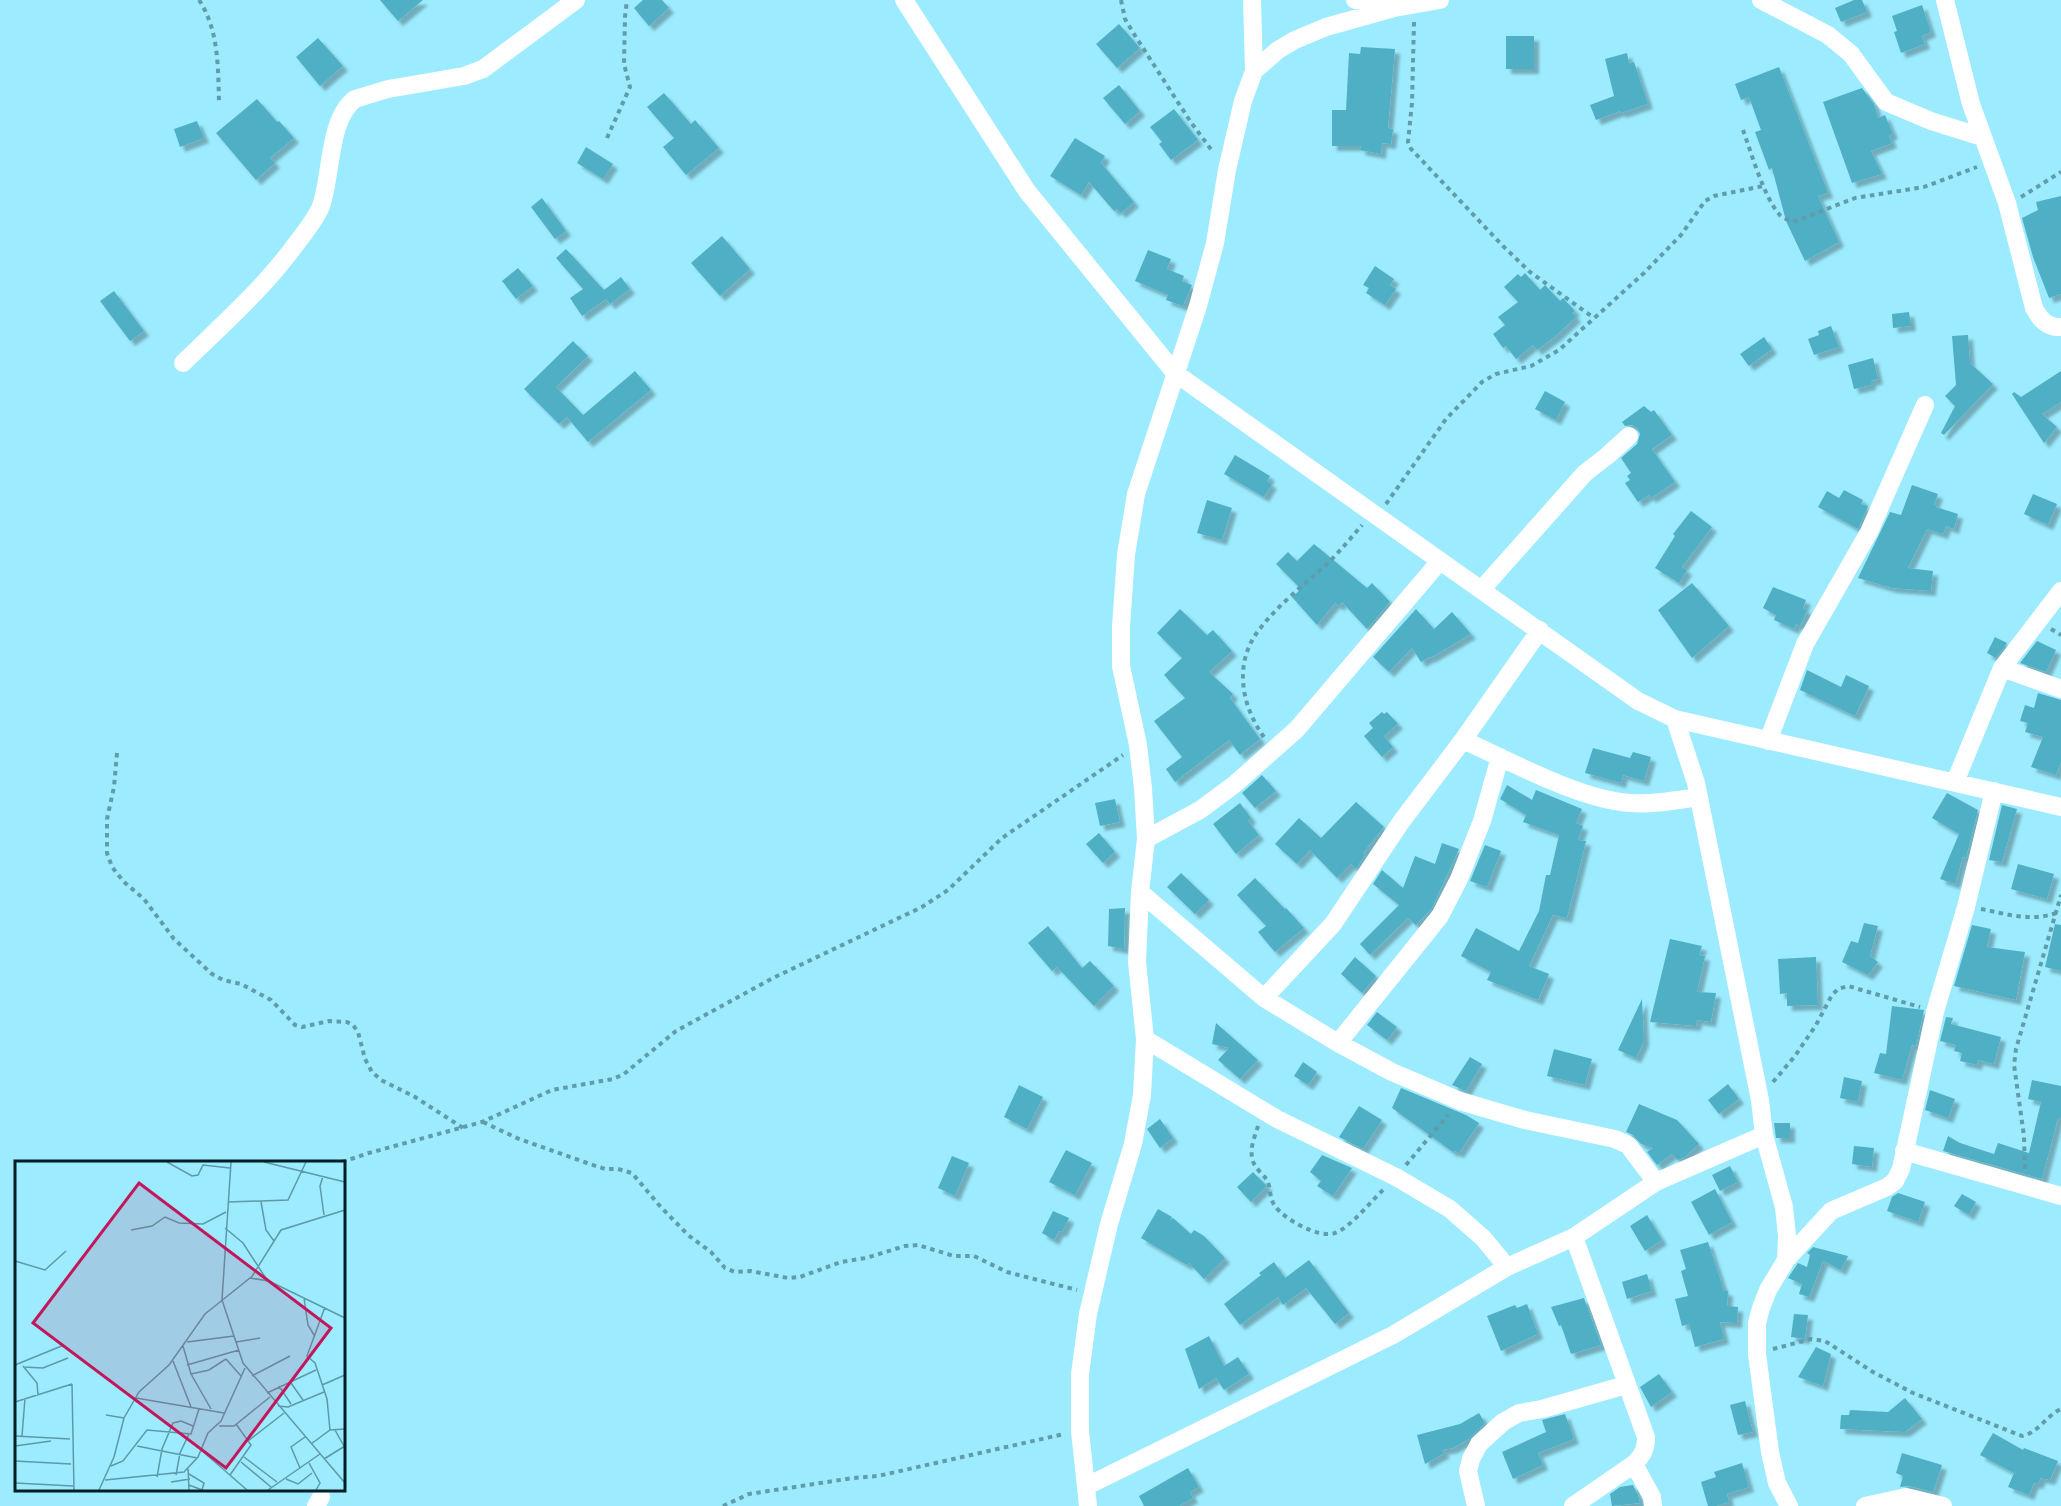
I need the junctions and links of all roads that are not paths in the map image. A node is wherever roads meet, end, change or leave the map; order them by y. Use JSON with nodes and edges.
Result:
{"nodes":[{"id":1,"x":576,"y":0,"type":"edge"},
{"id":2,"x":904,"y":0,"type":"edge"},
{"id":3,"x":1252,"y":0,"type":"edge"},
{"id":4,"x":1355,"y":0,"type":"edge"},
{"id":5,"x":1440,"y":0,"type":"edge"},
{"id":6,"x":1761,"y":0,"type":"edge"},
{"id":7,"x":1944,"y":0,"type":"edge"},
{"id":8,"x":1394,"y":8,"type":"junction"},
{"id":9,"x":1254,"y":71,"type":"junction"},
{"id":10,"x":1982,"y":137,"type":"junction"},
{"id":11,"x":2061,"y":327,"type":"edge"},
{"id":12,"x":183,"y":363,"type":"dead end"},
{"id":13,"x":1175,"y":373,"type":"junction"},
{"id":14,"x":1925,"y":405,"type":"dead end"},
{"id":15,"x":1629,"y":436,"type":"dead end"},
{"id":16,"x":1440,"y":561,"type":"junction"},
{"id":17,"x":1482,"y":589,"type":"junction"},
{"id":18,"x":2061,"y":591,"type":"edge"},
{"id":19,"x":1540,"y":630,"type":"junction"},
{"id":20,"x":2002,"y":668,"type":"junction"},
{"id":21,"x":2061,"y":689,"type":"edge"},
{"id":22,"x":1675,"y":719,"type":"junction"},
{"id":23,"x":1463,"y":740,"type":"junction"},
{"id":24,"x":1768,"y":741,"type":"junction"},
{"id":25,"x":1500,"y":757,"type":"junction"},
{"id":26,"x":1955,"y":782,"type":"junction"},
{"id":27,"x":1994,"y":791,"type":"junction"},
{"id":28,"x":1699,"y":797,"type":"junction"},
{"id":29,"x":2061,"y":807,"type":"edge"},
{"id":30,"x":1146,"y":839,"type":"junction"},
{"id":31,"x":1140,"y":892,"type":"junction"},
{"id":32,"x":1264,"y":998,"type":"junction"},
{"id":33,"x":1145,"y":1039,"type":"junction"},
{"id":34,"x":1338,"y":1043,"type":"junction"},
{"id":35,"x":1764,"y":1135,"type":"junction"},
{"id":36,"x":1904,"y":1151,"type":"junction"},
{"id":37,"x":1656,"y":1182,"type":"junction"},
{"id":38,"x":2061,"y":1196,"type":"edge"},
{"id":39,"x":1574,"y":1237,"type":"junction"},
{"id":40,"x":1786,"y":1260,"type":"junction"},
{"id":41,"x":1507,"y":1267,"type":"junction"},
{"id":42,"x":1626,"y":1385,"type":"junction"},
{"id":43,"x":1634,"y":1464,"type":"junction"},
{"id":44,"x":1087,"y":1486,"type":"junction"},
{"id":45,"x":1088,"y":1506,"type":"edge"},
{"id":46,"x":1476,"y":1506,"type":"edge"},
{"id":47,"x":1573,"y":1506,"type":"edge"},
{"id":48,"x":1653,"y":1506,"type":"edge"},
{"id":49,"x":1791,"y":1506,"type":"edge"},
{"id":50,"x":1865,"y":1506,"type":"edge"},
{"id":51,"x":1943,"y":1506,"type":"edge"}],
"edges":[{"from":1,"to":12,"type":"street"},
{"from":2,"to":13,"type":"street"},
{"from":3,"to":9,"type":"street"},
{"from":4,"to":8,"type":"street"},
{"from":5,"to":8,"type":"street"},
{"from":6,"to":10,"type":"street"},
{"from":7,"to":10,"type":"street"},
{"from":8,"to":9,"type":"street"},
{"from":9,"to":13,"type":"street"},
{"from":10,"to":11,"type":"street"},
{"from":13,"to":16,"type":"street"},
{"from":13,"to":30,"type":"street"},
{"from":14,"to":24,"type":"street"},
{"from":15,"to":17,"type":"street"},
{"from":16,"to":17,"type":"street"},
{"from":16,"to":30,"type":"street"},
{"from":17,"to":19,"type":"street"},
{"from":18,"to":20,"type":"street"},
{"from":19,"to":22,"type":"street"},
{"from":19,"to":23,"type":"street"},
{"from":20,"to":21,"type":"street"},
{"from":20,"to":26,"type":"street"},
{"from":22,"to":24,"type":"street"},
{"from":22,"to":28,"type":"street"},
{"from":23,"to":25,"type":"street"},
{"from":23,"to":32,"type":"street"},
{"from":24,"to":26,"type":"street"},
{"from":25,"to":28,"type":"street"},
{"from":25,"to":34,"type":"street"},
{"from":26,"to":27,"type":"street"},
{"from":27,"to":29,"type":"street"},
{"from":27,"to":36,"type":"street"},
{"from":28,"to":35,"type":"street"},
{"from":30,"to":31,"type":"street"},
{"from":31,"to":32,"type":"street"},
{"from":31,"to":33,"type":"street"},
{"from":32,"to":34,"type":"street"},
{"from":33,"to":41,"type":"street"},
{"from":33,"to":44,"type":"street"},
{"from":34,"to":37,"type":"street"},
{"from":35,"to":37,"type":"street"},
{"from":35,"to":40,"type":"street"},
{"from":36,"to":38,"type":"street"},
{"from":36,"to":40,"type":"street"},
{"from":37,"to":39,"type":"street"},
{"from":39,"to":41,"type":"street"},
{"from":39,"to":42,"type":"street"},
{"from":40,"to":49,"type":"street"},
{"from":41,"to":44,"type":"street"},
{"from":42,"to":43,"type":"street"},
{"from":42,"to":46,"type":"street"},
{"from":43,"to":47,"type":"street"},
{"from":43,"to":48,"type":"street"},
{"from":44,"to":45,"type":"street"},
{"from":50,"to":51,"type":"street"}]}
